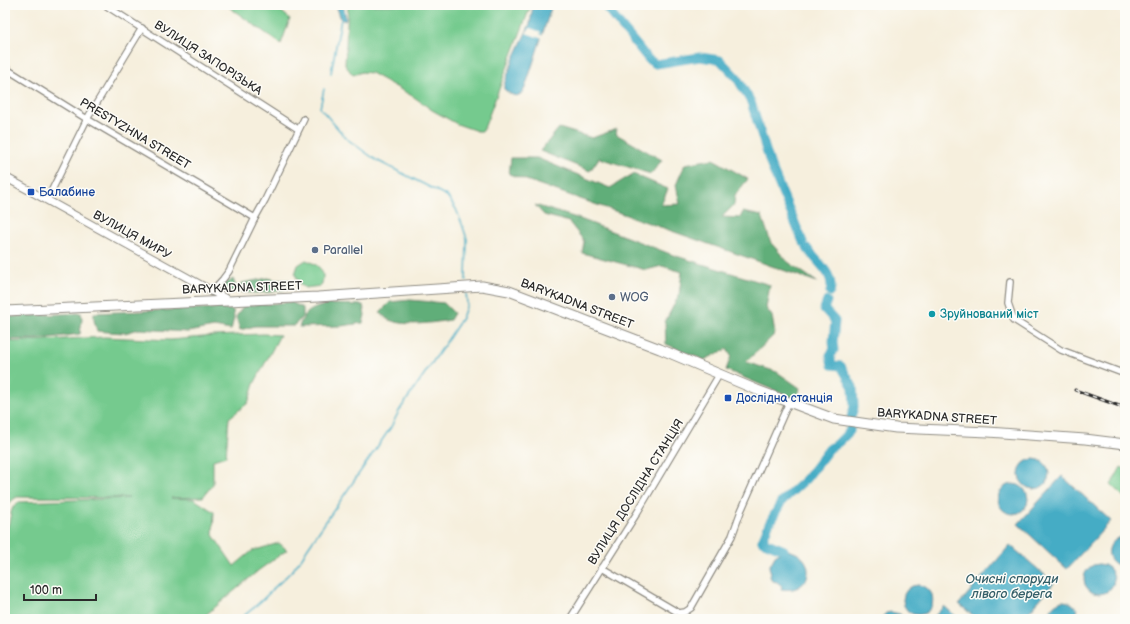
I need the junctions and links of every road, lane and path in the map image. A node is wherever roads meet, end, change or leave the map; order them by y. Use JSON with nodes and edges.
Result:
{"nodes":[{"id":1,"x":105,"y":5,"type":"edge"},
{"id":2,"x":142,"y":28,"type":"junction"},
{"id":3,"x":5,"y":68,"type":"edge"},
{"id":4,"x":304,"y":118,"type":"dead end"},
{"id":5,"x":87,"y":119,"type":"junction"},
{"id":6,"x":298,"y":129,"type":"junction"},
{"id":7,"x":5,"y":177,"type":"edge"},
{"id":8,"x":47,"y":200,"type":"junction"},
{"id":9,"x":255,"y":218,"type":"junction"},
{"id":10,"x":1010,"y":282,"type":"dead end"},
{"id":11,"x":211,"y":292,"type":"junction"},
{"id":12,"x":228,"y":300,"type":"junction"},
{"id":13,"x":5,"y":310,"type":"edge"},
{"id":14,"x":1125,"y":374,"type":"edge"},
{"id":15,"x":719,"y":375,"type":"junction"},
{"id":16,"x":789,"y":402,"type":"junction"},
{"id":17,"x":1125,"y":444,"type":"edge"},
{"id":18,"x":602,"y":568,"type":"junction"},
{"id":19,"x":570,"y":619,"type":"edge"}],
"edges":[{"from":1,"to":2,"type":"street","name":"ВУЛИЦЯ ЗАПОРІЗЬКА"},
{"from":2,"to":5,"type":"street"},
{"from":2,"to":6,"type":"street","name":"ВУЛИЦЯ ЗАПОРІЗЬКА"},
{"from":3,"to":5,"type":"street","name":"PRESTYZHNA STREET"},
{"from":4,"to":6,"type":"street"},
{"from":5,"to":8,"type":"street"},
{"from":5,"to":9,"type":"street","name":"PRESTYZHNA STREET"},
{"from":6,"to":9,"type":"street"},
{"from":7,"to":8,"type":"street","name":"ВУЛИЦЯ МИРУ"},
{"from":8,"to":11,"type":"street","name":"ВУЛИЦЯ МИРУ"},
{"from":9,"to":11,"type":"street"},
{"from":10,"to":14,"type":"street"},
{"from":11,"to":12,"type":"street","name":"ВУЛИЦЯ МИРУ"},
{"from":12,"to":13,"type":"main road","name":"BARYKADNA STREET"},
{"from":12,"to":15,"type":"main road","name":"BARYKADNA STREET"},
{"from":15,"to":16,"type":"main road","name":"BARYKADNA STREET"},
{"from":15,"to":18,"type":"street","name":"ВУЛИЦЯ ДОСЛІДНА СТАНЦІЯ"},
{"from":16,"to":17,"type":"main road","name":"BARYKADNA STREET"},
{"from":16,"to":18,"type":"street"},
{"from":18,"to":19,"type":"street","name":"ВУЛИЦЯ ДОСЛІДНА СТАНЦІЯ"}]}
